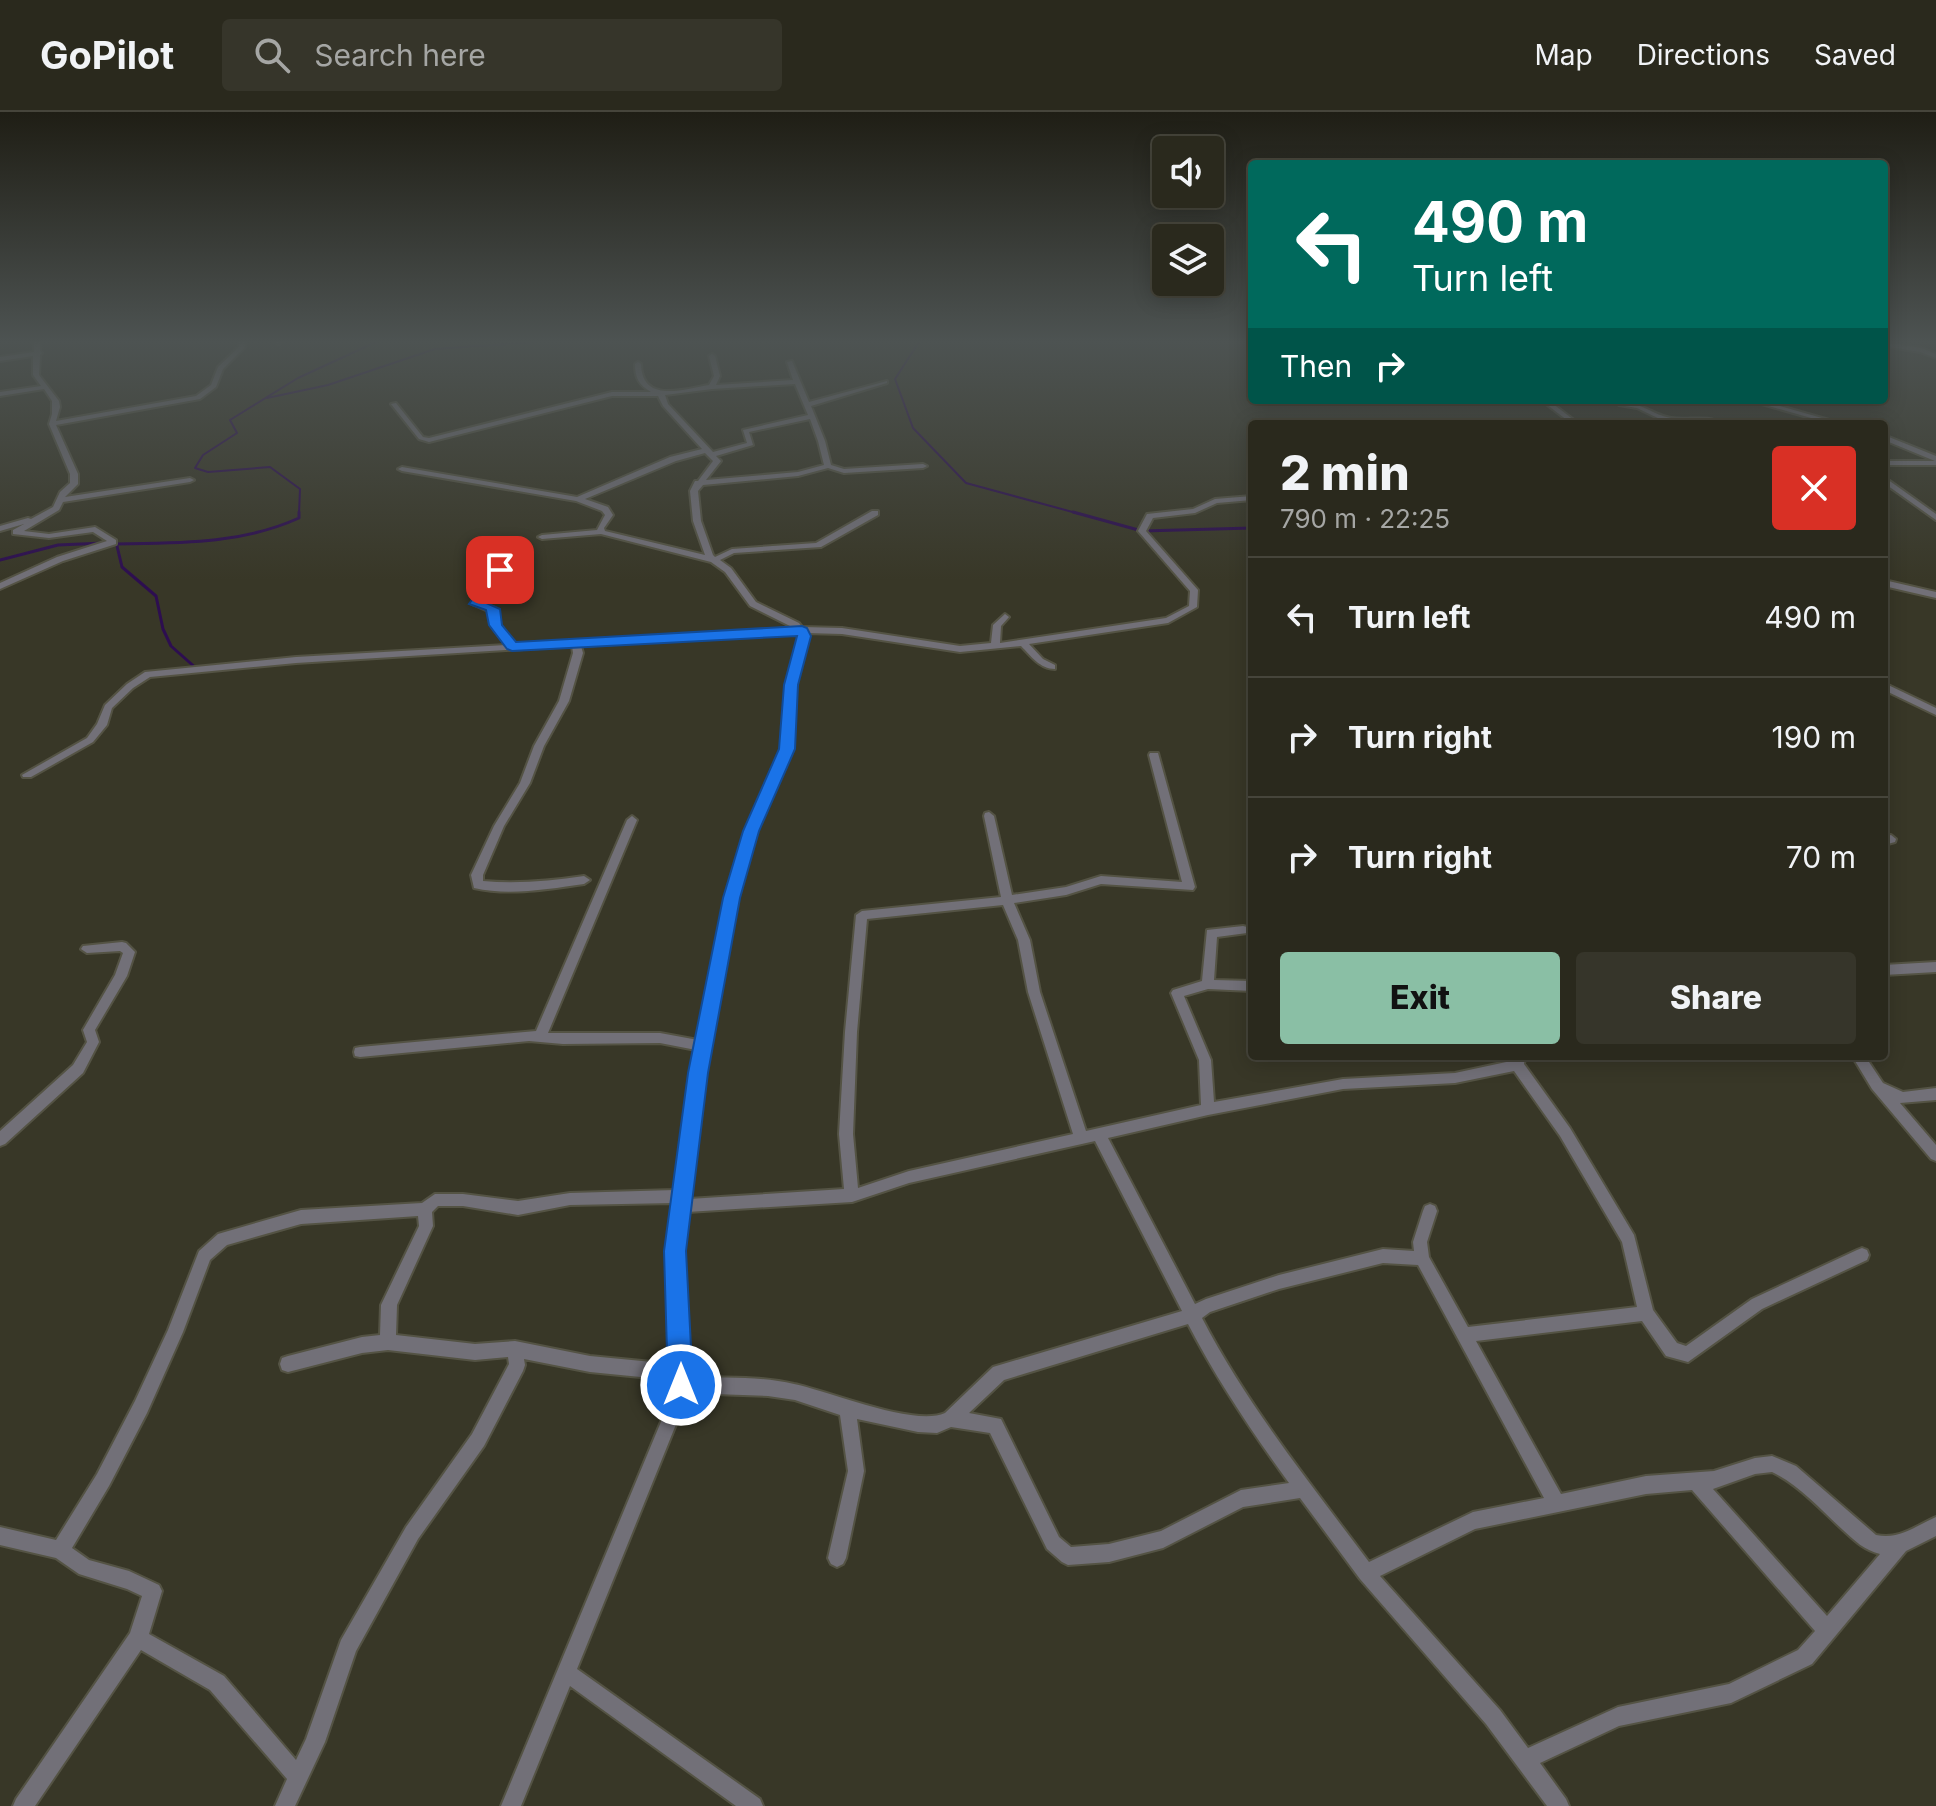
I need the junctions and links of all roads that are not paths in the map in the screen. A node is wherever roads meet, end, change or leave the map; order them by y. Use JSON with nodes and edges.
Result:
{"nodes":[{"id":1,"x":53,"y":421,"type":"edge"},
{"id":2,"x":69,"y":421,"type":"edge"},
{"id":3,"x":408,"y":421,"type":"edge"},
{"id":4,"x":504,"y":421,"type":"edge"},
{"id":5,"x":680,"y":421,"type":"edge"},
{"id":6,"x":789,"y":421,"type":"edge"},
{"id":7,"x":812,"y":421,"type":"edge"},
{"id":8,"x":52,"y":424,"type":"junction"},
{"id":9,"x":1888,"y":439,"type":"edge"},
{"id":10,"x":712,"y":457,"type":"junction"},
{"id":11,"x":1936,"y":461,"type":"edge"},
{"id":12,"x":1888,"y":463,"type":"edge"},
{"id":13,"x":828,"y":466,"type":"junction"},
{"id":14,"x":923,"y":466,"type":"dead end"},
{"id":15,"x":402,"y":469,"type":"dead end"},
{"id":16,"x":190,"y":480,"type":"dead end"},
{"id":17,"x":1888,"y":482,"type":"edge"},
{"id":18,"x":702,"y":483,"type":"junction"},
{"id":19,"x":1248,"y":498,"type":"edge"},
{"id":20,"x":578,"y":499,"type":"junction"},
{"id":21,"x":60,"y":500,"type":"junction"},
{"id":22,"x":875,"y":513,"type":"dead end"},
{"id":23,"x":35,"y":518,"type":"junction"},
{"id":24,"x":1936,"y":518,"type":"edge"},
{"id":25,"x":0,"y":529,"type":"edge"},
{"id":26,"x":601,"y":532,"type":"junction"},
{"id":27,"x":542,"y":537,"type":"dead end"},
{"id":28,"x":516,"y":549,"type":"dead end"},
{"id":29,"x":715,"y":560,"type":"junction"},
{"id":30,"x":50,"y":563,"type":"junction"},
{"id":31,"x":0,"y":579,"type":"edge"},
{"id":32,"x":1888,"y":584,"type":"edge"},
{"id":33,"x":0,"y":586,"type":"edge"},
{"id":34,"x":1936,"y":595,"type":"edge"},
{"id":35,"x":1005,"y":617,"type":"dead end"},
{"id":36,"x":802,"y":630,"type":"junction"},
{"id":37,"x":576,"y":643,"type":"junction"},
{"id":38,"x":1021,"y":643,"type":"junction"},
{"id":39,"x":512,"y":647,"type":"junction"},
{"id":40,"x":995,"y":647,"type":"junction"},
{"id":41,"x":1052,"y":667,"type":"dead end"},
{"id":42,"x":1888,"y":688,"type":"edge"},
{"id":43,"x":1936,"y":712,"type":"edge"},
{"id":44,"x":1154,"y":755,"type":"dead end"},
{"id":45,"x":27,"y":775,"type":"dead end"},
{"id":46,"x":989,"y":816,"type":"dead end"},
{"id":47,"x":632,"y":820,"type":"dead end"},
{"id":48,"x":584,"y":880,"type":"dead end"},
{"id":49,"x":1007,"y":900,"type":"junction"},
{"id":50,"x":1243,"y":930,"type":"dead end"},
{"id":51,"x":87,"y":949,"type":"dead end"},
{"id":52,"x":1936,"y":967,"type":"edge"},
{"id":53,"x":1888,"y":970,"type":"edge"},
{"id":54,"x":1208,"y":984,"type":"junction"},
{"id":55,"x":1248,"y":986,"type":"edge"},
{"id":56,"x":540,"y":1036,"type":"junction"},
{"id":57,"x":703,"y":1046,"type":"junction"},
{"id":58,"x":360,"y":1052,"type":"dead end"},
{"id":59,"x":1861,"y":1060,"type":"edge"},
{"id":60,"x":1518,"y":1061,"type":"edge"},
{"id":61,"x":1877,"y":1085,"type":"junction"},
{"id":62,"x":1936,"y":1094,"type":"edge"},
{"id":63,"x":1208,"y":1109,"type":"junction"},
{"id":64,"x":1100,"y":1136,"type":"junction"},
{"id":65,"x":1082,"y":1139,"type":"junction"},
{"id":66,"x":0,"y":1140,"type":"edge"},
{"id":67,"x":1936,"y":1155,"type":"edge"},
{"id":68,"x":852,"y":1196,"type":"junction"},
{"id":69,"x":680,"y":1201,"type":"junction"},
{"id":70,"x":425,"y":1209,"type":"junction"},
{"id":71,"x":1430,"y":1211,"type":"dead end"},
{"id":72,"x":1862,"y":1255,"type":"dead end"},
{"id":73,"x":1422,"y":1258,"type":"junction"},
{"id":74,"x":1646,"y":1313,"type":"junction"},
{"id":75,"x":1192,"y":1315,"type":"junction"},
{"id":76,"x":1465,"y":1335,"type":"junction"},
{"id":77,"x":388,"y":1342,"type":"junction"},
{"id":78,"x":515,"y":1349,"type":"junction"},
{"id":79,"x":288,"y":1364,"type":"dead end"},
{"id":80,"x":681,"y":1379,"type":"junction"},
{"id":81,"x":847,"y":1409,"type":"junction"},
{"id":82,"x":951,"y":1419,"type":"junction"},
{"id":83,"x":1697,"y":1483,"type":"junction"},
{"id":84,"x":1304,"y":1489,"type":"junction"},
{"id":85,"x":1557,"y":1504,"type":"junction"},
{"id":86,"x":1936,"y":1526,"type":"edge"},
{"id":87,"x":0,"y":1536,"type":"edge"},
{"id":88,"x":1899,"y":1546,"type":"junction"},
{"id":89,"x":60,"y":1550,"type":"junction"},
{"id":90,"x":837,"y":1558,"type":"dead end"},
{"id":91,"x":1366,"y":1573,"type":"junction"},
{"id":92,"x":1827,"y":1630,"type":"junction"},
{"id":93,"x":138,"y":1638,"type":"junction"},
{"id":94,"x":567,"y":1673,"type":"junction"},
{"id":95,"x":1527,"y":1759,"type":"junction"},
{"id":96,"x":299,"y":1778,"type":"junction"},
{"id":97,"x":23,"y":1806,"type":"edge"},
{"id":98,"x":285,"y":1806,"type":"edge"},
{"id":99,"x":511,"y":1806,"type":"edge"},
{"id":100,"x":753,"y":1806,"type":"edge"},
{"id":101,"x":1559,"y":1806,"type":"edge"}],
"edges":[{"from":1,"to":8,"type":"street"},
{"from":2,"to":8,"type":"street"},
{"from":3,"to":4,"type":"street"},
{"from":5,"to":10,"type":"street"},
{"from":6,"to":10,"type":"street"},
{"from":7,"to":13,"type":"street"},
{"from":8,"to":21,"type":"street"},
{"from":9,"to":11,"type":"street"},
{"from":10,"to":18,"type":"street"},
{"from":10,"to":20,"type":"street"},
{"from":11,"to":12,"type":"street"},
{"from":13,"to":14,"type":"street"},
{"from":13,"to":18,"type":"street"},
{"from":15,"to":20,"type":"street"},
{"from":16,"to":21,"type":"street"},
{"from":17,"to":24,"type":"street"},
{"from":18,"to":29,"type":"street"},
{"from":19,"to":38,"type":"street"},
{"from":20,"to":26,"type":"street"},
{"from":21,"to":23,"type":"street"},
{"from":22,"to":29,"type":"street"},
{"from":23,"to":25,"type":"street"},
{"from":23,"to":30,"type":"street"},
{"from":26,"to":27,"type":"street"},
{"from":26,"to":29,"type":"street"},
{"from":28,"to":39,"type":"street"},
{"from":29,"to":36,"type":"street"},
{"from":30,"to":31,"type":"street"},
{"from":30,"to":33,"type":"street"},
{"from":32,"to":34,"type":"street"},
{"from":35,"to":40,"type":"street"},
{"from":36,"to":37,"type":"street"},
{"from":36,"to":40,"type":"street"},
{"from":36,"to":57,"type":"street"},
{"from":37,"to":39,"type":"street"},
{"from":37,"to":48,"type":"street"},
{"from":38,"to":40,"type":"street"},
{"from":38,"to":41,"type":"street"},
{"from":39,"to":45,"type":"street"},
{"from":42,"to":43,"type":"street"},
{"from":44,"to":49,"type":"street"},
{"from":46,"to":49,"type":"street"},
{"from":47,"to":56,"type":"street"},
{"from":49,"to":65,"type":"street"},
{"from":49,"to":68,"type":"street"},
{"from":50,"to":54,"type":"street"},
{"from":51,"to":66,"type":"street"},
{"from":52,"to":53,"type":"street"},
{"from":54,"to":55,"type":"street"},
{"from":54,"to":63,"type":"street"},
{"from":56,"to":57,"type":"street"},
{"from":56,"to":58,"type":"street"},
{"from":57,"to":69,"type":"street"},
{"from":59,"to":61,"type":"street"},
{"from":60,"to":63,"type":"street"},
{"from":60,"to":74,"type":"street"},
{"from":61,"to":62,"type":"street"},
{"from":61,"to":67,"type":"street"},
{"from":63,"to":64,"type":"street"},
{"from":64,"to":65,"type":"street"},
{"from":64,"to":75,"type":"street"},
{"from":65,"to":68,"type":"street"},
{"from":68,"to":69,"type":"street"},
{"from":69,"to":70,"type":"street"},
{"from":69,"to":80,"type":"street"},
{"from":70,"to":77,"type":"street"},
{"from":70,"to":89,"type":"street"},
{"from":71,"to":73,"type":"street"},
{"from":72,"to":74,"type":"street"},
{"from":73,"to":75,"type":"street"},
{"from":73,"to":76,"type":"street"},
{"from":74,"to":76,"type":"street"},
{"from":75,"to":82,"type":"street"},
{"from":75,"to":84,"type":"street"},
{"from":76,"to":85,"type":"street"},
{"from":77,"to":78,"type":"street"},
{"from":77,"to":79,"type":"street"},
{"from":78,"to":80,"type":"street"},
{"from":78,"to":96,"type":"street"},
{"from":80,"to":81,"type":"street"},
{"from":80,"to":94,"type":"street"},
{"from":81,"to":82,"type":"street"},
{"from":81,"to":90,"type":"street"},
{"from":82,"to":84,"type":"street"},
{"from":83,"to":85,"type":"street"},
{"from":83,"to":88,"type":"street"},
{"from":83,"to":92,"type":"street"},
{"from":84,"to":91,"type":"street"},
{"from":85,"to":91,"type":"street"},
{"from":86,"to":88,"type":"street"},
{"from":87,"to":89,"type":"street"},
{"from":88,"to":92,"type":"street"},
{"from":89,"to":93,"type":"street"},
{"from":91,"to":95,"type":"street"},
{"from":92,"to":95,"type":"street"},
{"from":93,"to":96,"type":"street"},
{"from":93,"to":97,"type":"street"},
{"from":94,"to":99,"type":"street"},
{"from":94,"to":100,"type":"street"},
{"from":95,"to":101,"type":"street"},
{"from":96,"to":98,"type":"street"}]}
